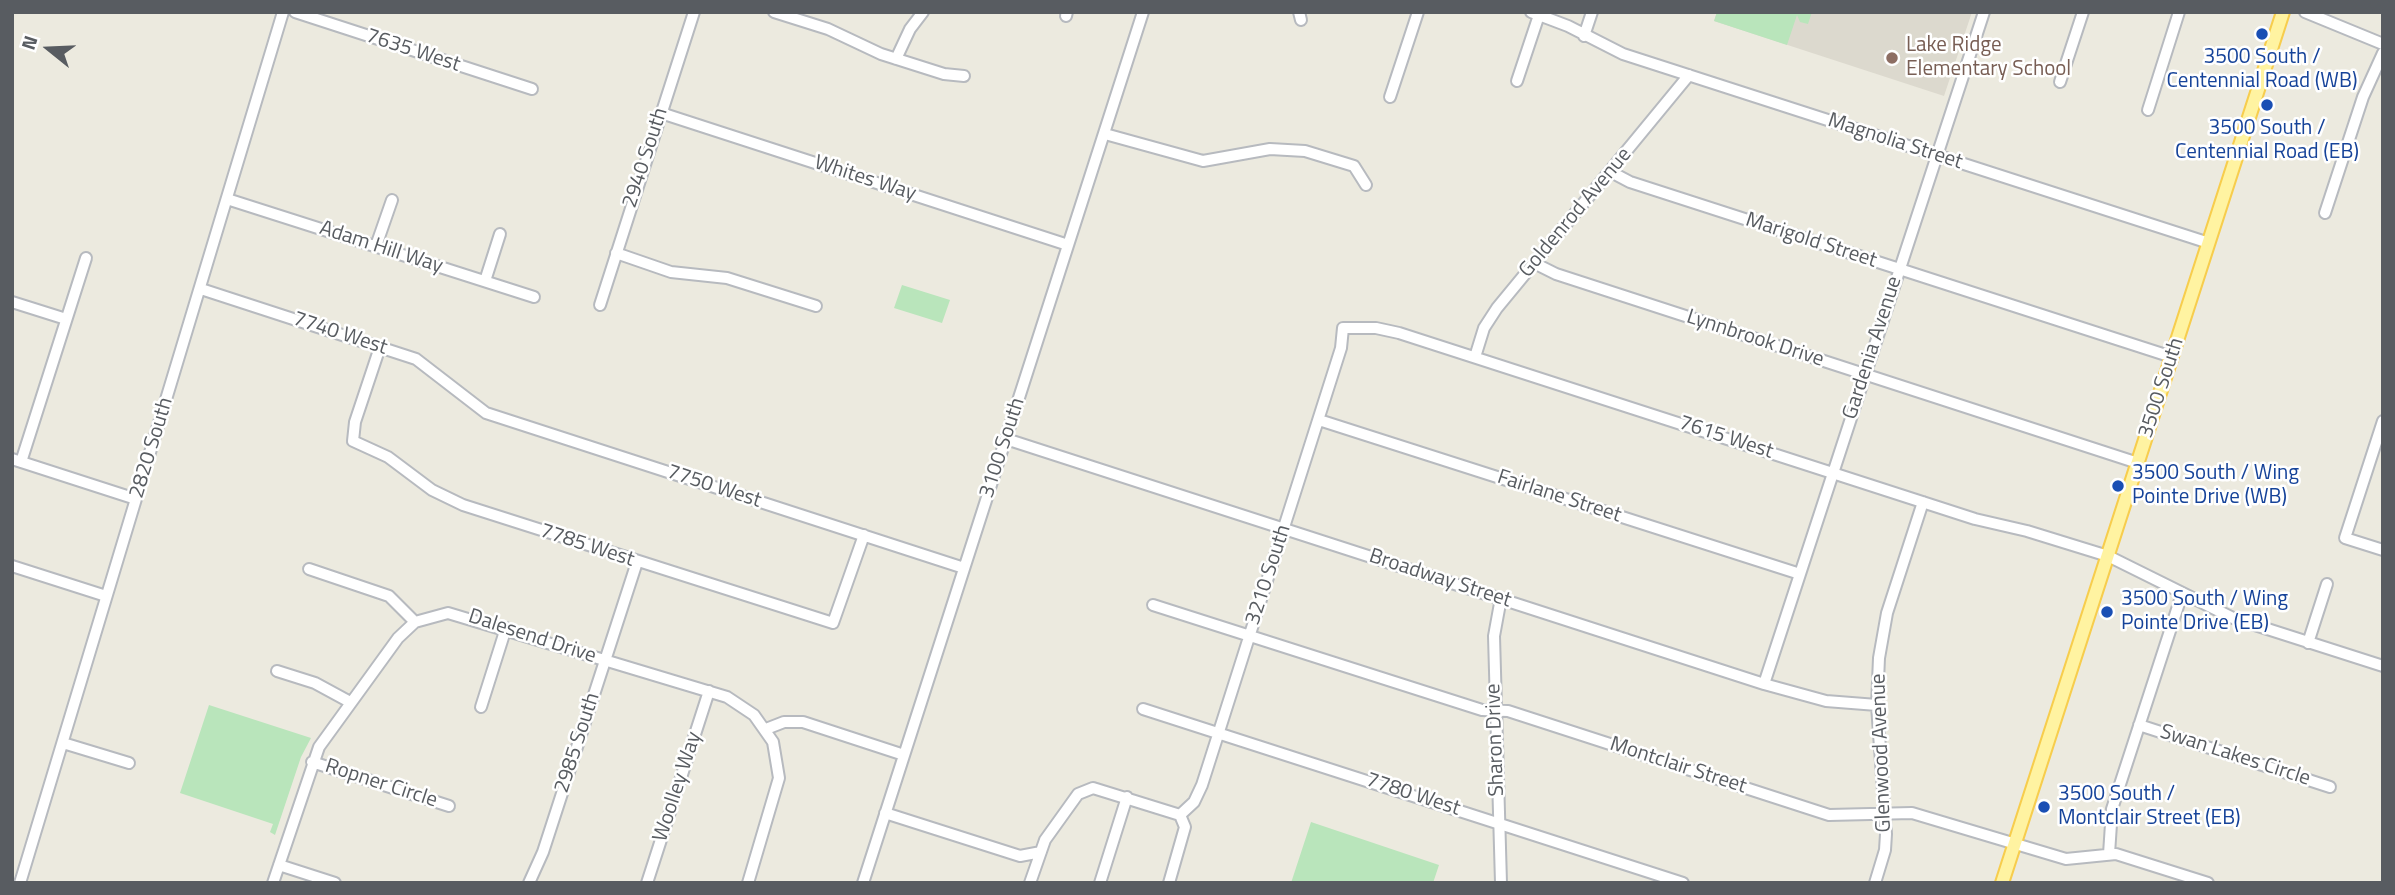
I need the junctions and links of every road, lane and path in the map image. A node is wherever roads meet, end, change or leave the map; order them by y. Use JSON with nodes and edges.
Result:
{"nodes":[{"id":1,"x":283,"y":12,"type":"edge"},
{"id":2,"x":295,"y":12,"type":"edge"},
{"id":3,"x":694,"y":12,"type":"edge"},
{"id":4,"x":923,"y":12,"type":"edge"},
{"id":5,"x":1143,"y":12,"type":"edge"},
{"id":6,"x":1418,"y":12,"type":"edge"},
{"id":7,"x":1592,"y":12,"type":"edge"},
{"id":8,"x":1984,"y":12,"type":"edge"},
{"id":9,"x":2082,"y":12,"type":"edge"},
{"id":10,"x":2179,"y":12,"type":"edge"},
{"id":11,"x":2283,"y":12,"type":"edge"},
{"id":12,"x":2305,"y":12,"type":"edge"},
{"id":13,"x":778,"y":13,"type":"edge"},
{"id":14,"x":1535,"y":13,"type":"edge"},
{"id":15,"x":1584,"y":36,"type":"junction"},
{"id":16,"x":2383,"y":44,"type":"edge"},
{"id":17,"x":2383,"y":53,"type":"edge"},
{"id":18,"x":896,"y":59,"type":"junction"},
{"id":19,"x":1689,"y":75,"type":"junction"},
{"id":20,"x":964,"y":76,"type":"dead end"},
{"id":21,"x":1517,"y":81,"type":"dead end"},
{"id":22,"x":2060,"y":82,"type":"dead end"},
{"id":23,"x":532,"y":89,"type":"dead end"},
{"id":24,"x":1390,"y":97,"type":"dead end"},
{"id":25,"x":2148,"y":110,"type":"dead end"},
{"id":26,"x":661,"y":113,"type":"junction"},
{"id":27,"x":1105,"y":134,"type":"junction"},
{"id":28,"x":1935,"y":155,"type":"junction"},
{"id":29,"x":1611,"y":172,"type":"junction"},
{"id":30,"x":1366,"y":185,"type":"dead end"},
{"id":31,"x":228,"y":199,"type":"junction"},
{"id":32,"x":392,"y":200,"type":"dead end"},
{"id":33,"x":2325,"y":213,"type":"dead end"},
{"id":34,"x":500,"y":234,"type":"dead end"},
{"id":35,"x":2209,"y":243,"type":"junction"},
{"id":36,"x":1069,"y":245,"type":"junction"},
{"id":37,"x":376,"y":246,"type":"junction"},
{"id":38,"x":616,"y":253,"type":"junction"},
{"id":39,"x":86,"y":258,"type":"dead end"},
{"id":40,"x":1534,"y":263,"type":"junction"},
{"id":41,"x":1899,"y":269,"type":"junction"},
{"id":42,"x":485,"y":281,"type":"junction"},
{"id":43,"x":201,"y":289,"type":"junction"},
{"id":44,"x":534,"y":297,"type":"dead end"},
{"id":45,"x":12,"y":303,"type":"edge"},
{"id":46,"x":600,"y":305,"type":"dead end"},
{"id":47,"x":816,"y":306,"type":"dead end"},
{"id":48,"x":66,"y":319,"type":"junction"},
{"id":49,"x":1343,"y":328,"type":"joint"},
{"id":50,"x":380,"y":347,"type":"junction"},
{"id":51,"x":1475,"y":357,"type":"junction"},
{"id":52,"x":2172,"y":357,"type":"junction"},
{"id":53,"x":1864,"y":375,"type":"junction"},
{"id":54,"x":466,"y":401,"type":"joint"},
{"id":55,"x":1319,"y":420,"type":"junction"},
{"id":56,"x":2383,"y":421,"type":"edge"},
{"id":57,"x":1006,"y":439,"type":"junction"},
{"id":58,"x":2377,"y":456,"type":"edge"},
{"id":59,"x":17,"y":461,"type":"edge"},
{"id":60,"x":2138,"y":463,"type":"junction"},
{"id":61,"x":1832,"y":472,"type":"junction"},
{"id":62,"x":136,"y":499,"type":"junction"},
{"id":63,"x":1923,"y":502,"type":"junction"},
{"id":64,"x":1284,"y":529,"type":"junction"},
{"id":65,"x":864,"y":535,"type":"junction"},
{"id":66,"x":2383,"y":550,"type":"edge"},
{"id":67,"x":2108,"y":556,"type":"junction"},
{"id":68,"x":637,"y":562,"type":"junction"},
{"id":69,"x":12,"y":566,"type":"edge"},
{"id":70,"x":964,"y":568,"type":"junction"},
{"id":71,"x":309,"y":569,"type":"dead end"},
{"id":72,"x":1800,"y":574,"type":"junction"},
{"id":73,"x":2327,"y":584,"type":"dead end"},
{"id":74,"x":2182,"y":594,"type":"junction"},
{"id":75,"x":106,"y":596,"type":"junction"},
{"id":76,"x":1501,"y":598,"type":"junction"},
{"id":77,"x":1153,"y":605,"type":"dead end"},
{"id":78,"x":415,"y":622,"type":"junction"},
{"id":79,"x":506,"y":628,"type":"junction"},
{"id":80,"x":1250,"y":635,"type":"junction"},
{"id":81,"x":2308,"y":642,"type":"junction"},
{"id":82,"x":605,"y":660,"type":"junction"},
{"id":83,"x":2383,"y":667,"type":"edge"},
{"id":84,"x":277,"y":671,"type":"dead end"},
{"id":85,"x":1764,"y":684,"type":"junction"},
{"id":86,"x":709,"y":691,"type":"junction"},
{"id":87,"x":350,"y":702,"type":"junction"},
{"id":88,"x":1877,"y":705,"type":"junction"},
{"id":89,"x":481,"y":706,"type":"dead end"},
{"id":90,"x":1143,"y":709,"type":"dead end"},
{"id":91,"x":1495,"y":711,"type":"junction"},
{"id":92,"x":2139,"y":725,"type":"junction"},
{"id":93,"x":766,"y":729,"type":"junction"},
{"id":94,"x":1219,"y":734,"type":"junction"},
{"id":95,"x":63,"y":743,"type":"junction"},
{"id":96,"x":904,"y":755,"type":"junction"},
{"id":97,"x":312,"y":762,"type":"junction"},
{"id":98,"x":129,"y":763,"type":"dead end"},
{"id":99,"x":2330,"y":787,"type":"dead end"},
{"id":100,"x":1127,"y":797,"type":"junction"},
{"id":101,"x":449,"y":806,"type":"dead end"},
{"id":102,"x":885,"y":813,"type":"junction"},
{"id":103,"x":1885,"y":813,"type":"junction"},
{"id":104,"x":1182,"y":818,"type":"junction"},
{"id":105,"x":1499,"y":823,"type":"junction"},
{"id":106,"x":2015,"y":844,"type":"junction"},
{"id":107,"x":1041,"y":852,"type":"junction"},
{"id":108,"x":2109,"y":854,"type":"junction"},
{"id":109,"x":1020,"y":856,"type":"junction"},
{"id":110,"x":279,"y":865,"type":"junction"},
{"id":111,"x":1032,"y":878,"type":"edge"},
{"id":112,"x":20,"y":883,"type":"edge"},
{"id":113,"x":273,"y":883,"type":"edge"},
{"id":114,"x":335,"y":883,"type":"edge"},
{"id":115,"x":529,"y":883,"type":"edge"},
{"id":116,"x":647,"y":883,"type":"edge"},
{"id":117,"x":748,"y":883,"type":"edge"},
{"id":118,"x":863,"y":883,"type":"edge"},
{"id":119,"x":1100,"y":883,"type":"edge"},
{"id":120,"x":1168,"y":883,"type":"edge"},
{"id":121,"x":1501,"y":883,"type":"edge"},
{"id":122,"x":1683,"y":883,"type":"edge"},
{"id":123,"x":1875,"y":883,"type":"edge"},
{"id":124,"x":2002,"y":883,"type":"edge"},
{"id":125,"x":2208,"y":883,"type":"edge"}],
"edges":[{"from":1,"to":31,"type":"street","name":"2820 South"},
{"from":2,"to":23,"type":"street","name":"7635 West"},
{"from":3,"to":26,"type":"street","name":"2940 South"},
{"from":4,"to":18,"type":"street"},
{"from":5,"to":27,"type":"street","name":"3100 South"},
{"from":6,"to":24,"type":"street"},
{"from":7,"to":15,"type":"street"},
{"from":8,"to":28,"type":"street","name":"Gardenia Avenue"},
{"from":9,"to":22,"type":"street"},
{"from":10,"to":25,"type":"street"},
{"from":11,"to":35,"type":"main road","name":"3500 South"},
{"from":12,"to":16,"type":"street"},
{"from":13,"to":18,"type":"street"},
{"from":14,"to":15,"type":"street","name":"Magnolia Street"},
{"from":14,"to":21,"type":"street"},
{"from":15,"to":19,"type":"street","name":"Magnolia Street"},
{"from":17,"to":33,"type":"street"},
{"from":18,"to":20,"type":"street"},
{"from":19,"to":28,"type":"street","name":"Magnolia Street"},
{"from":19,"to":29,"type":"street","name":"Goldenrod Avenue"},
{"from":26,"to":36,"type":"street","name":"Whites Way"},
{"from":26,"to":38,"type":"street","name":"2940 South"},
{"from":27,"to":30,"type":"street"},
{"from":27,"to":36,"type":"street","name":"3100 South"},
{"from":28,"to":35,"type":"street","name":"Magnolia Street"},
{"from":28,"to":41,"type":"street","name":"Gardenia Avenue"},
{"from":29,"to":40,"type":"street","name":"Goldenrod Avenue"},
{"from":29,"to":41,"type":"street","name":"Marigold Street"},
{"from":31,"to":37,"type":"street","name":"Adam Hill Way"},
{"from":31,"to":43,"type":"street","name":"2820 South"},
{"from":32,"to":37,"type":"street"},
{"from":34,"to":42,"type":"street"},
{"from":35,"to":52,"type":"main road","name":"3500 South"},
{"from":36,"to":57,"type":"street","name":"3100 South"},
{"from":37,"to":42,"type":"street","name":"Adam Hill Way"},
{"from":38,"to":46,"type":"street","name":"2940 South"},
{"from":38,"to":47,"type":"street"},
{"from":39,"to":48,"type":"street"},
{"from":40,"to":51,"type":"street","name":"Goldenrod Avenue"},
{"from":40,"to":53,"type":"street","name":"Lynnbrook Drive"},
{"from":41,"to":52,"type":"street","name":"Marigold Street"},
{"from":41,"to":53,"type":"street","name":"Gardenia Avenue"},
{"from":42,"to":44,"type":"street","name":"Adam Hill Way"},
{"from":43,"to":50,"type":"street","name":"7740 West"},
{"from":43,"to":62,"type":"street","name":"2820 South"},
{"from":45,"to":48,"type":"street"},
{"from":48,"to":59,"type":"street"},
{"from":49,"to":51,"type":"street","name":"7615 West"},
{"from":49,"to":55,"type":"street","name":"3210 South"},
{"from":50,"to":54,"type":"street","name":"7740 West"},
{"from":50,"to":68,"type":"street","name":"7785 West"},
{"from":51,"to":61,"type":"street","name":"7615 West"},
{"from":52,"to":60,"type":"main road","name":"3500 South"},
{"from":53,"to":60,"type":"street","name":"Lynnbrook Drive"},
{"from":53,"to":61,"type":"street","name":"Gardenia Avenue"},
{"from":54,"to":65,"type":"street","name":"7750 West"},
{"from":55,"to":64,"type":"street","name":"3210 South"},
{"from":55,"to":72,"type":"street","name":"Fairlane Street"},
{"from":56,"to":58,"type":"street"},
{"from":57,"to":64,"type":"street","name":"Broadway Street"},
{"from":57,"to":70,"type":"street","name":"3100 South"},
{"from":58,"to":66,"type":"street"},
{"from":59,"to":62,"type":"street"},
{"from":60,"to":67,"type":"main road","name":"3500 South"},
{"from":61,"to":63,"type":"street","name":"7615 West"},
{"from":61,"to":72,"type":"street","name":"Gardenia Avenue"},
{"from":62,"to":75,"type":"street","name":"2820 South"},
{"from":63,"to":67,"type":"street","name":"7615 West"},
{"from":63,"to":88,"type":"street","name":"Glenwood Avenue"},
{"from":64,"to":76,"type":"street","name":"Broadway Street"},
{"from":64,"to":80,"type":"street","name":"3210 South"},
{"from":65,"to":68,"type":"street","name":"7785 West"},
{"from":65,"to":70,"type":"street","name":"7750 West"},
{"from":67,"to":74,"type":"street","name":"7615 West"},
{"from":67,"to":106,"type":"main road","name":"3500 South"},
{"from":68,"to":82,"type":"street","name":"2985 South"},
{"from":69,"to":75,"type":"street"},
{"from":70,"to":96,"type":"street","name":"3100 South"},
{"from":71,"to":78,"type":"street"},
{"from":72,"to":85,"type":"street","name":"Gardenia Avenue"},
{"from":73,"to":81,"type":"street"},
{"from":74,"to":81,"type":"street","name":"7615 West"},
{"from":74,"to":92,"type":"street"},
{"from":75,"to":95,"type":"street","name":"2820 South"},
{"from":76,"to":85,"type":"street","name":"Broadway Street"},
{"from":76,"to":91,"type":"street","name":"Sharon Drive"},
{"from":77,"to":80,"type":"street","name":"Montclair Street"},
{"from":78,"to":79,"type":"street","name":"Dalesend Drive"},
{"from":78,"to":87,"type":"street"},
{"from":79,"to":82,"type":"street","name":"Dalesend Drive"},
{"from":79,"to":89,"type":"street"},
{"from":80,"to":91,"type":"street","name":"Montclair Street"},
{"from":80,"to":94,"type":"street","name":"3210 South"},
{"from":81,"to":83,"type":"street","name":"7615 West"},
{"from":82,"to":86,"type":"street","name":"Dalesend Drive"},
{"from":82,"to":115,"type":"street","name":"2985 South"},
{"from":84,"to":87,"type":"street"},
{"from":85,"to":88,"type":"street","name":"Broadway Street"},
{"from":86,"to":93,"type":"street","name":"Dalesend Drive"},
{"from":86,"to":116,"type":"street","name":"Woolley Way"},
{"from":87,"to":97,"type":"street"},
{"from":88,"to":103,"type":"street","name":"Glenwood Avenue"},
{"from":90,"to":94,"type":"street","name":"7780 West"},
{"from":91,"to":103,"type":"street","name":"Montclair Street"},
{"from":91,"to":105,"type":"street","name":"Sharon Drive"},
{"from":92,"to":99,"type":"street","name":"Swan Lakes Circle"},
{"from":92,"to":108,"type":"street"},
{"from":93,"to":96,"type":"street"},
{"from":93,"to":117,"type":"street"},
{"from":94,"to":104,"type":"street","name":"3210 South"},
{"from":94,"to":105,"type":"street","name":"7780 West"},
{"from":95,"to":98,"type":"street"},
{"from":95,"to":112,"type":"street","name":"2820 South"},
{"from":96,"to":102,"type":"street","name":"3100 South"},
{"from":97,"to":101,"type":"street","name":"Ropner Circle"},
{"from":97,"to":110,"type":"street"},
{"from":100,"to":104,"type":"street"},
{"from":100,"to":107,"type":"street"},
{"from":100,"to":119,"type":"street"},
{"from":102,"to":109,"type":"street"},
{"from":102,"to":118,"type":"street","name":"3100 South"},
{"from":103,"to":106,"type":"street","name":"Montclair Street"},
{"from":103,"to":123,"type":"street","name":"Glenwood Avenue"},
{"from":104,"to":120,"type":"street"},
{"from":105,"to":121,"type":"street","name":"Sharon Drive"},
{"from":105,"to":122,"type":"street","name":"7780 West"},
{"from":106,"to":108,"type":"street","name":"Montclair Street"},
{"from":106,"to":124,"type":"main road","name":"3500 South"},
{"from":107,"to":109,"type":"street"},
{"from":107,"to":111,"type":"street"},
{"from":108,"to":125,"type":"street","name":"Montclair Street"},
{"from":109,"to":111,"type":"street"},
{"from":110,"to":113,"type":"street"},
{"from":110,"to":114,"type":"street"}]}
